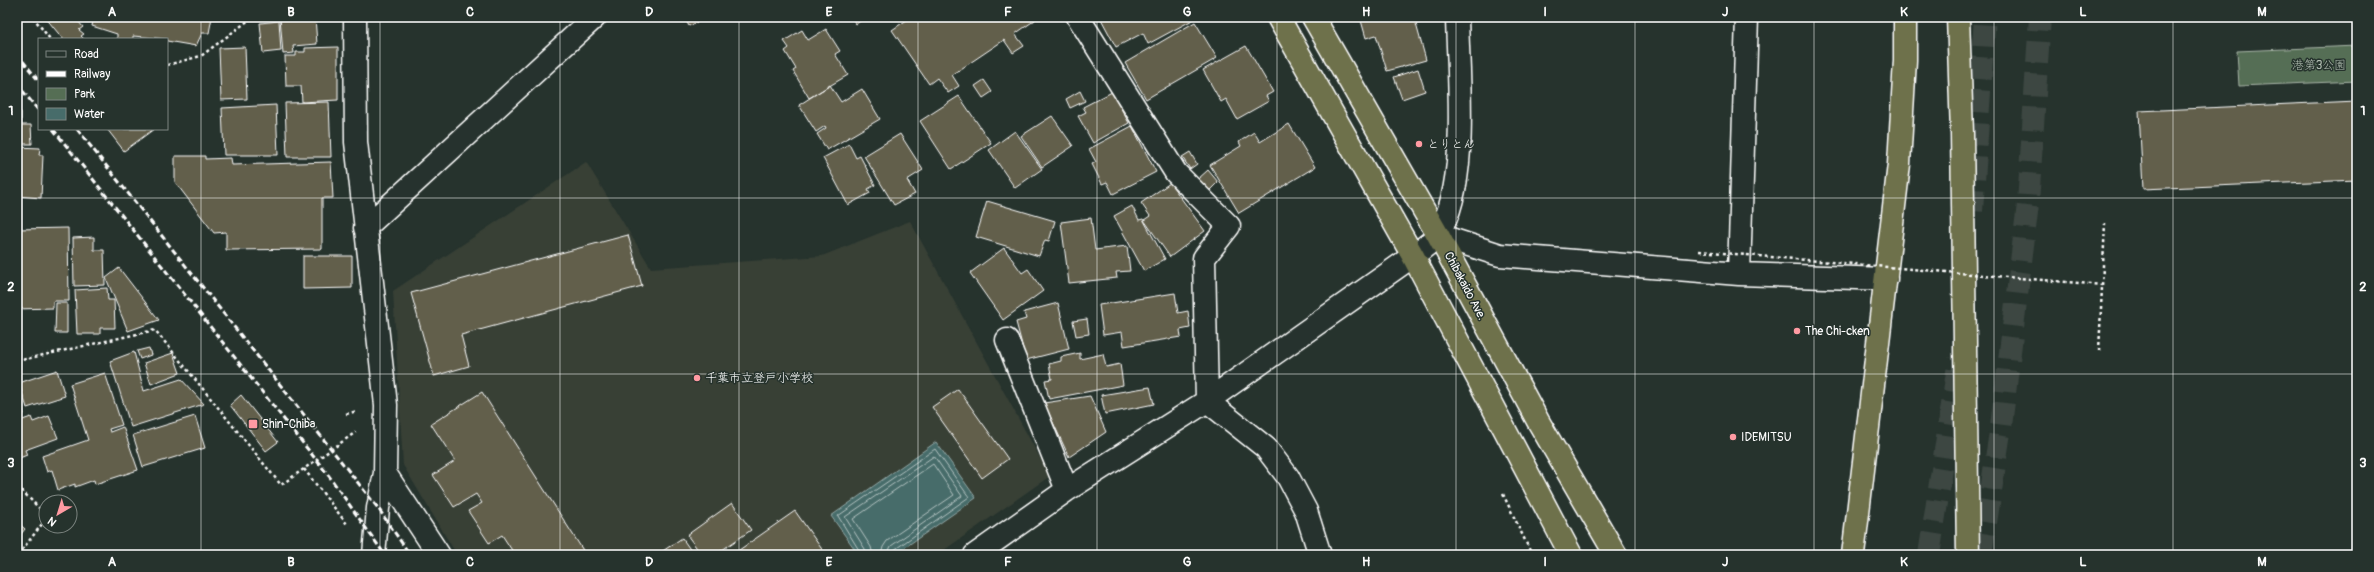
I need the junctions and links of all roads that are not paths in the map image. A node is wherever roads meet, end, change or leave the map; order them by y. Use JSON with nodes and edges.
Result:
{"nodes":[{"id":1,"x":355,"y":17,"type":"edge"},
{"id":2,"x":595,"y":17,"type":"edge"},
{"id":3,"x":1078,"y":17,"type":"edge"},
{"id":4,"x":1278,"y":17,"type":"edge"},
{"id":5,"x":1313,"y":17,"type":"edge"},
{"id":6,"x":1457,"y":17,"type":"edge"},
{"id":7,"x":1747,"y":17,"type":"edge"},
{"id":8,"x":1904,"y":17,"type":"edge"},
{"id":9,"x":1958,"y":17,"type":"edge"},
{"id":10,"x":365,"y":228,"type":"junction"},
{"id":11,"x":1438,"y":235,"type":"junction"},
{"id":12,"x":1413,"y":256,"type":"junction"},
{"id":13,"x":1739,"y":274,"type":"junction"},
{"id":14,"x":1886,"y":279,"type":"junction"},
{"id":15,"x":1007,"y":340,"type":"dead end"},
{"id":16,"x":1207,"y":401,"type":"junction"},
{"id":17,"x":385,"y":473,"type":"junction"},
{"id":18,"x":1067,"y":490,"type":"junction"},
{"id":19,"x":374,"y":555,"type":"edge"},
{"id":20,"x":439,"y":555,"type":"edge"},
{"id":21,"x":975,"y":555,"type":"edge"},
{"id":22,"x":1320,"y":555,"type":"edge"},
{"id":23,"x":1571,"y":555,"type":"edge"},
{"id":24,"x":1616,"y":555,"type":"edge"},
{"id":25,"x":1853,"y":555,"type":"edge"},
{"id":26,"x":1968,"y":555,"type":"edge"}],
"edges":[{"from":1,"to":10,"type":"street"},
{"from":2,"to":10,"type":"street"},
{"from":3,"to":16,"type":"street"},
{"from":4,"to":12,"type":"highway"},
{"from":5,"to":11,"type":"highway","name":"Chibakaido Ave."},
{"from":6,"to":11,"type":"street"},
{"from":7,"to":13,"type":"street"},
{"from":8,"to":14,"type":"highway"},
{"from":9,"to":26,"type":"highway"},
{"from":10,"to":17,"type":"street"},
{"from":11,"to":12,"type":"street"},
{"from":11,"to":13,"type":"street"},
{"from":11,"to":24,"type":"highway","name":"Chibakaido Ave."},
{"from":12,"to":16,"type":"street"},
{"from":12,"to":23,"type":"highway"},
{"from":13,"to":14,"type":"street"},
{"from":14,"to":25,"type":"highway"},
{"from":15,"to":18,"type":"street"},
{"from":16,"to":18,"type":"street"},
{"from":16,"to":22,"type":"street"},
{"from":17,"to":19,"type":"street"},
{"from":17,"to":20,"type":"street"},
{"from":18,"to":21,"type":"street"}]}
